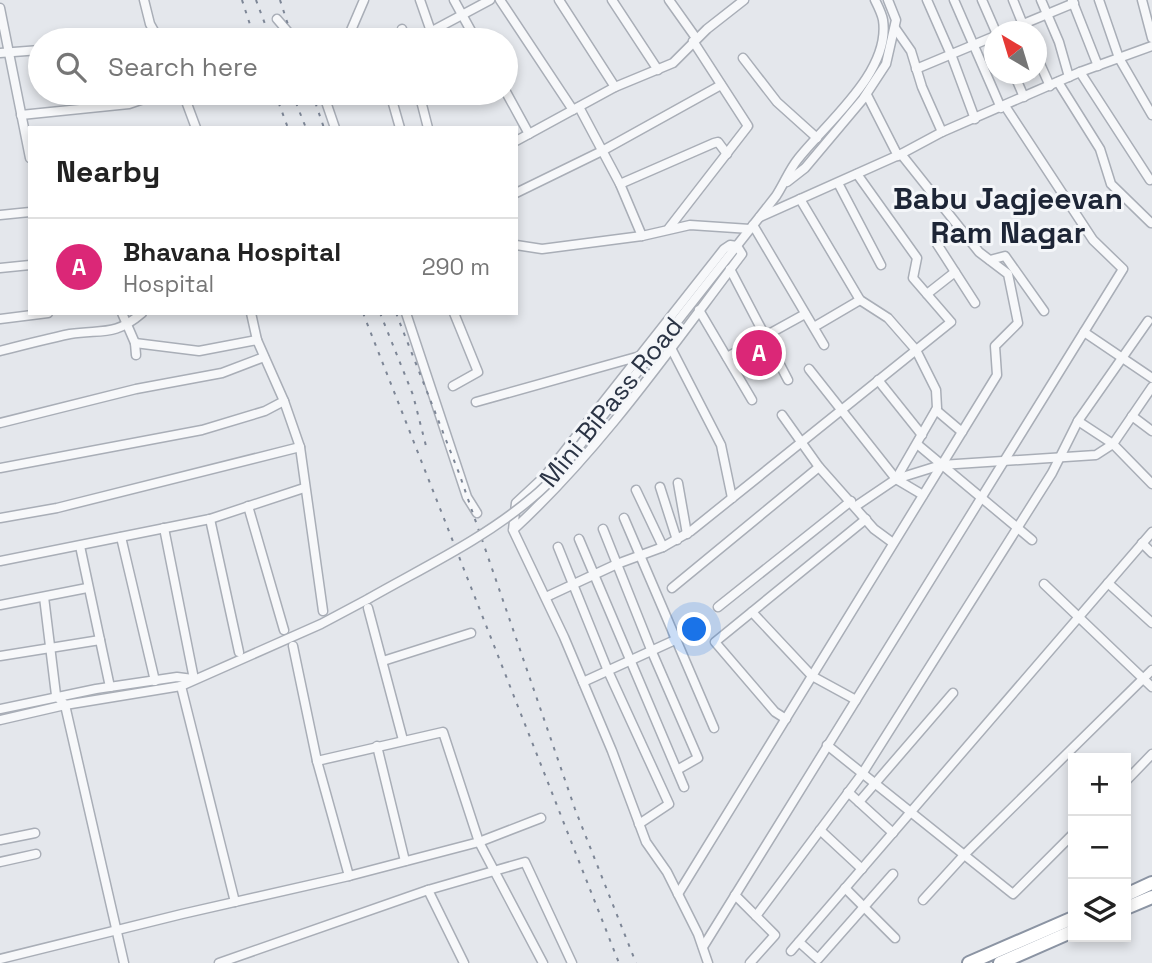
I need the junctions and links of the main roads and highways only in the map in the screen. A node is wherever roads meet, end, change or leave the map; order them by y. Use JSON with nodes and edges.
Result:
{"nodes":[{"id":1,"x":1152,"y":883,"type":"edge"},
{"id":2,"x":1131,"y":893,"type":"edge"},
{"id":3,"x":1152,"y":897,"type":"edge"},
{"id":4,"x":1131,"y":906,"type":"edge"},
{"id":5,"x":1068,"y":920,"type":"edge"},
{"id":6,"x":1068,"y":933,"type":"edge"},
{"id":7,"x":969,"y":963,"type":"edge"},
{"id":8,"x":1000,"y":963,"type":"edge"}],
"edges":[{"from":1,"to":2,"type":"highway"},
{"from":3,"to":4,"type":"highway"},
{"from":5,"to":7,"type":"highway"},
{"from":6,"to":8,"type":"highway"}]}
